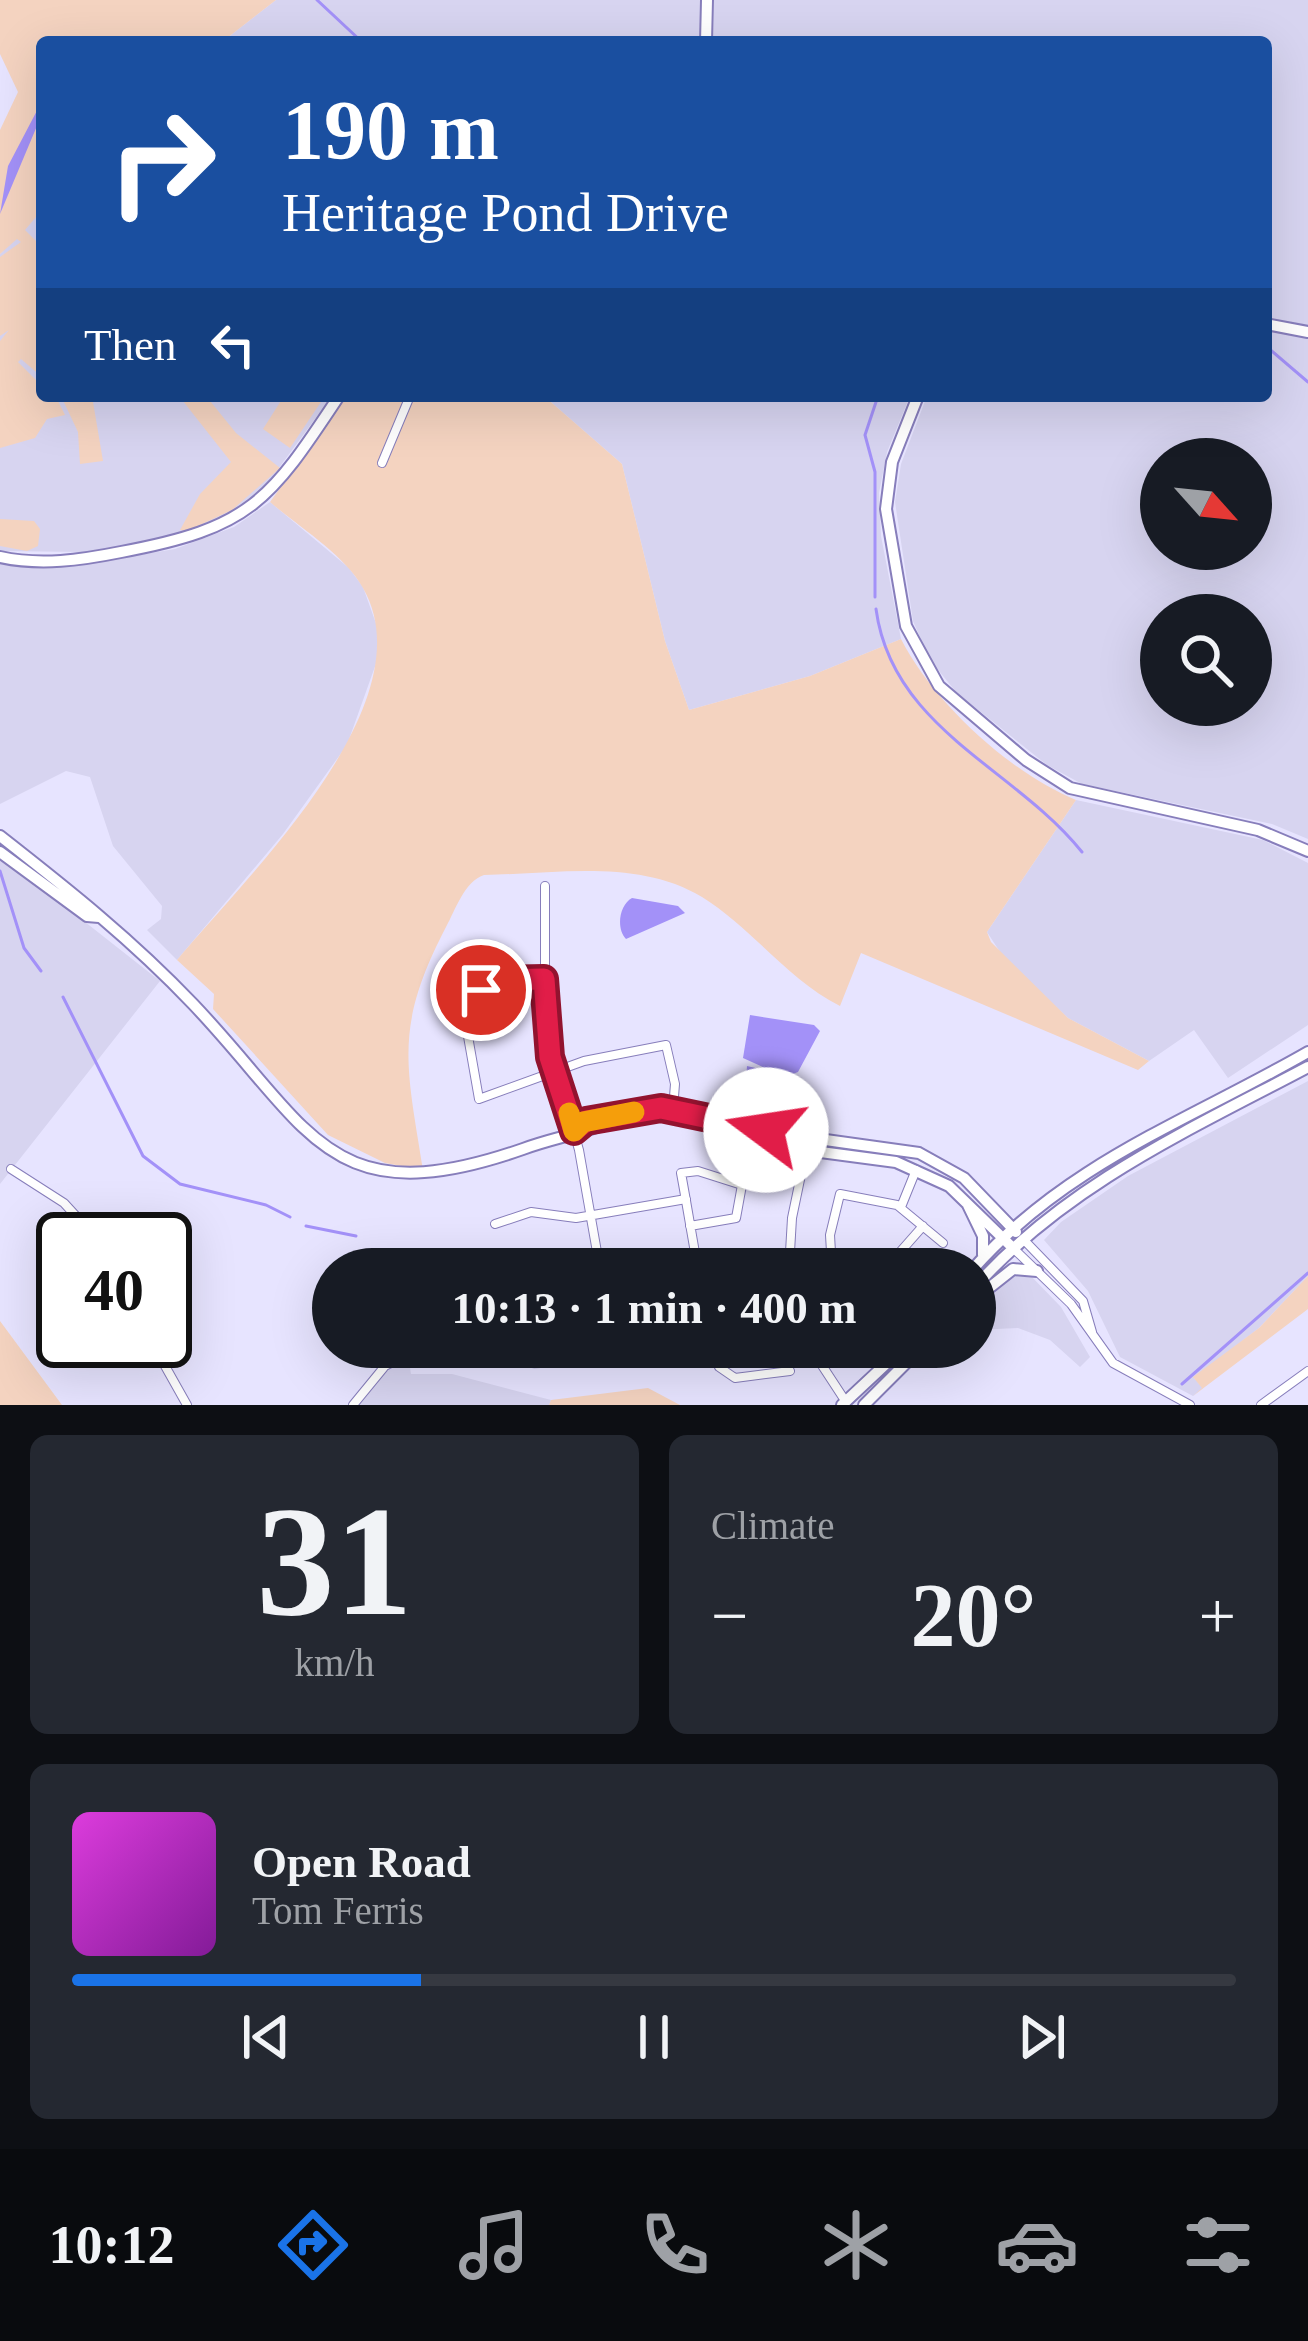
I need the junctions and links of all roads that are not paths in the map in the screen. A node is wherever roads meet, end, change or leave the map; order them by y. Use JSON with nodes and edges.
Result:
{"nodes":[{"id":1,"x":707,"y":0,"type":"edge"},
{"id":2,"x":706,"y":36,"type":"edge"},
{"id":3,"x":1272,"y":325,"type":"edge"},
{"id":4,"x":1308,"y":332,"type":"edge"},
{"id":5,"x":335,"y":402,"type":"edge"},
{"id":6,"x":408,"y":402,"type":"edge"},
{"id":7,"x":916,"y":402,"type":"edge"},
{"id":8,"x":382,"y":464,"type":"dead end"},
{"id":9,"x":0,"y":557,"type":"edge"},
{"id":10,"x":0,"y":836,"type":"edge"},
{"id":11,"x":1308,"y":851,"type":"edge"},
{"id":12,"x":0,"y":852,"type":"edge"},
{"id":13,"x":545,"y":886,"type":"dead end"},
{"id":14,"x":99,"y":917,"type":"junction"},
{"id":15,"x":544,"y":979,"type":"junction"},
{"id":16,"x":1308,"y":1052,"type":"edge"},
{"id":17,"x":1308,"y":1067,"type":"edge"},
{"id":18,"x":554,"y":1070,"type":"junction"},
{"id":19,"x":673,"y":1109,"type":"junction"},
{"id":20,"x":574,"y":1131,"type":"junction"},
{"id":21,"x":808,"y":1144,"type":"junction"},
{"id":22,"x":6,"y":1168,"type":"edge"},
{"id":23,"x":916,"y":1168,"type":"junction"},
{"id":24,"x":686,"y":1199,"type":"junction"},
{"id":25,"x":966,"y":1202,"type":"junction"},
{"id":26,"x":901,"y":1208,"type":"junction"},
{"id":27,"x":71,"y":1212,"type":"edge"},
{"id":28,"x":591,"y":1215,"type":"junction"},
{"id":29,"x":495,"y":1224,"type":"dead end"},
{"id":30,"x":690,"y":1226,"type":"junction"},
{"id":31,"x":923,"y":1226,"type":"junction"},
{"id":32,"x":1008,"y":1232,"type":"junction"},
{"id":33,"x":943,"y":1243,"type":"dead end"},
{"id":34,"x":1018,"y":1243,"type":"junction"},
{"id":35,"x":596,"y":1248,"type":"edge"},
{"id":36,"x":694,"y":1248,"type":"edge"},
{"id":37,"x":790,"y":1248,"type":"edge"},
{"id":38,"x":834,"y":1248,"type":"edge"},
{"id":39,"x":904,"y":1248,"type":"edge"},
{"id":40,"x":983,"y":1248,"type":"edge"},
{"id":41,"x":993,"y":1248,"type":"edge"},
{"id":42,"x":996,"y":1266,"type":"edge"},
{"id":43,"x":1037,"y":1271,"type":"junction"},
{"id":44,"x":996,"y":1282,"type":"edge"},
{"id":45,"x":1092,"y":1334,"type":"junction"},
{"id":46,"x":166,"y":1368,"type":"edge"},
{"id":47,"x":384,"y":1368,"type":"edge"},
{"id":48,"x":720,"y":1368,"type":"edge"},
{"id":49,"x":823,"y":1368,"type":"edge"},
{"id":50,"x":882,"y":1368,"type":"edge"},
{"id":51,"x":901,"y":1368,"type":"edge"},
{"id":52,"x":790,"y":1371,"type":"dead end"},
{"id":53,"x":1308,"y":1371,"type":"edge"},
{"id":54,"x":844,"y":1404,"type":"edge"},
{"id":55,"x":187,"y":1405,"type":"edge"},
{"id":56,"x":353,"y":1405,"type":"edge"},
{"id":57,"x":864,"y":1405,"type":"edge"},
{"id":58,"x":1190,"y":1405,"type":"edge"},
{"id":59,"x":1261,"y":1405,"type":"edge"}],
"edges":[{"from":1,"to":2,"type":"street"},
{"from":3,"to":4,"type":"street"},
{"from":5,"to":9,"type":"street"},
{"from":6,"to":8,"type":"street"},
{"from":7,"to":11,"type":"street"},
{"from":10,"to":14,"type":"street"},
{"from":12,"to":14,"type":"street"},
{"from":13,"to":15,"type":"street"},
{"from":14,"to":20,"type":"street"},
{"from":15,"to":18,"type":"street"},
{"from":15,"to":18,"type":"street"},
{"from":16,"to":32,"type":"street"},
{"from":17,"to":34,"type":"street"},
{"from":18,"to":19,"type":"street"},
{"from":18,"to":20,"type":"street"},
{"from":19,"to":20,"type":"street"},
{"from":19,"to":21,"type":"street"},
{"from":20,"to":28,"type":"street"},
{"from":21,"to":23,"type":"street"},
{"from":21,"to":32,"type":"street"},
{"from":21,"to":37,"type":"street"},
{"from":22,"to":27,"type":"street"},
{"from":23,"to":25,"type":"street"},
{"from":23,"to":26,"type":"street"},
{"from":24,"to":28,"type":"street"},
{"from":24,"to":30,"type":"street"},
{"from":24,"to":30,"type":"street"},
{"from":25,"to":32,"type":"street"},
{"from":25,"to":40,"type":"street"},
{"from":26,"to":31,"type":"street"},
{"from":26,"to":38,"type":"street"},
{"from":28,"to":29,"type":"street"},
{"from":28,"to":35,"type":"street"},
{"from":30,"to":36,"type":"street"},
{"from":31,"to":33,"type":"street"},
{"from":31,"to":39,"type":"street"},
{"from":32,"to":34,"type":"street"},
{"from":32,"to":41,"type":"street"},
{"from":34,"to":42,"type":"street"},
{"from":34,"to":43,"type":"street"},
{"from":34,"to":45,"type":"street"},
{"from":43,"to":44,"type":"street"},
{"from":43,"to":45,"type":"street"},
{"from":45,"to":58,"type":"street"},
{"from":46,"to":55,"type":"street"},
{"from":47,"to":56,"type":"street"},
{"from":48,"to":52,"type":"street"},
{"from":49,"to":54,"type":"street"},
{"from":50,"to":54,"type":"street"},
{"from":51,"to":57,"type":"street"},
{"from":53,"to":59,"type":"street"}]}
